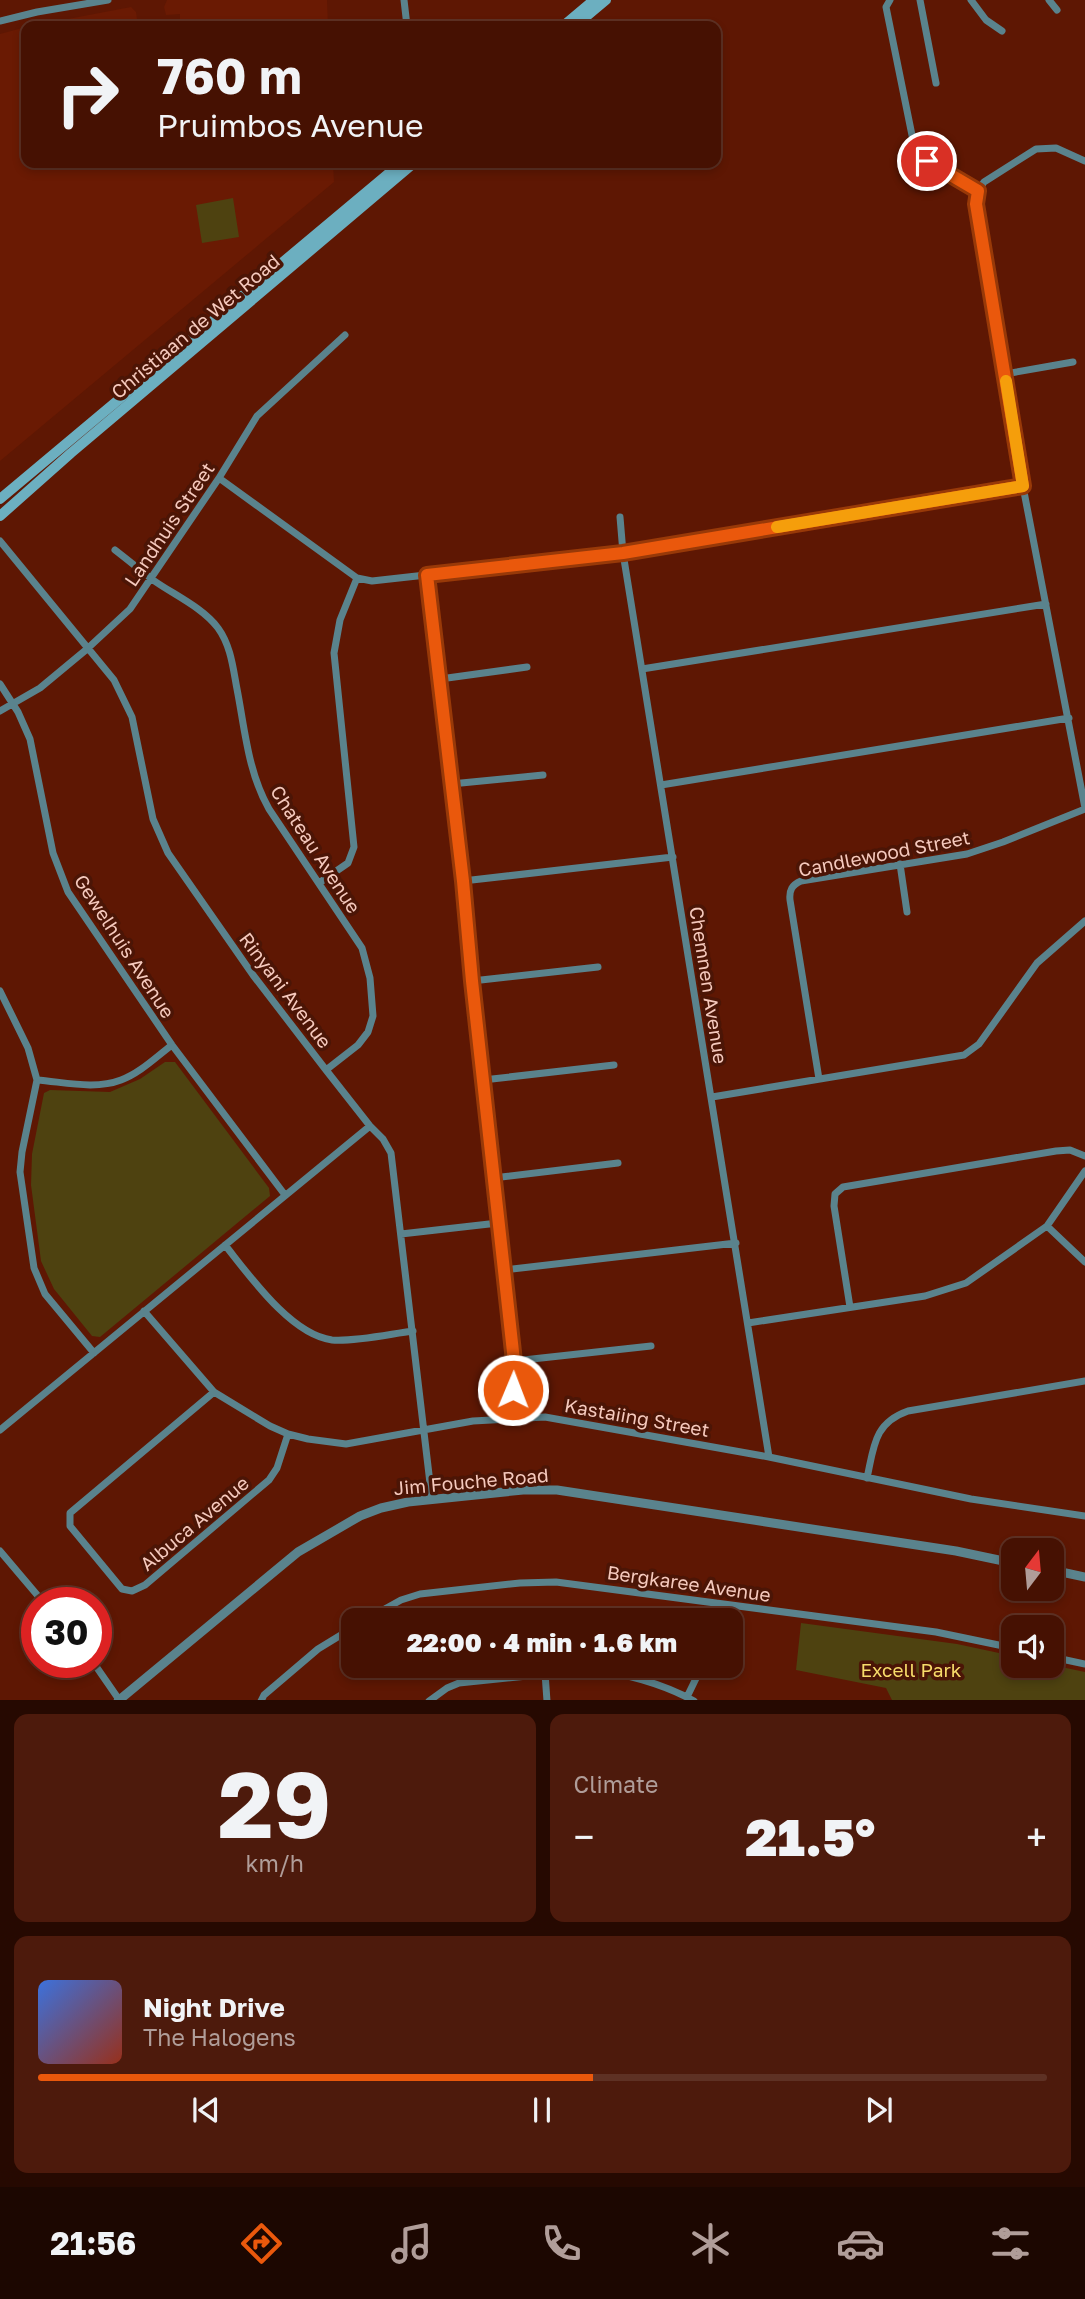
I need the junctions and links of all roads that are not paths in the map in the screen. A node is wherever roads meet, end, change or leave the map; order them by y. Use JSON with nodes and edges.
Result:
{"nodes":[{"id":1,"x":108,"y":0,"type":"edge"},
{"id":2,"x":404,"y":0,"type":"edge"},
{"id":3,"x":594,"y":0,"type":"edge"},
{"id":4,"x":606,"y":0,"type":"edge"},
{"id":5,"x":890,"y":0,"type":"edge"},
{"id":6,"x":920,"y":0,"type":"edge"},
{"id":7,"x":983,"y":0,"type":"edge"},
{"id":8,"x":1049,"y":0,"type":"edge"},
{"id":9,"x":973,"y":3,"type":"edge"},
{"id":10,"x":1057,"y":10,"type":"dead end"},
{"id":11,"x":0,"y":21,"type":"edge"},
{"id":12,"x":406,"y":21,"type":"edge"},
{"id":13,"x":569,"y":21,"type":"edge"},
{"id":14,"x":581,"y":21,"type":"edge"},
{"id":15,"x":1002,"y":31,"type":"dead end"},
{"id":16,"x":936,"y":83,"type":"dead end"},
{"id":17,"x":1085,"y":161,"type":"edge"},
{"id":18,"x":395,"y":168,"type":"edge"},
{"id":19,"x":408,"y":168,"type":"edge"},
{"id":20,"x":978,"y":191,"type":"junction"},
{"id":21,"x":345,"y":335,"type":"dead end"},
{"id":22,"x":1073,"y":362,"type":"dead end"},
{"id":23,"x":1005,"y":374,"type":"junction"},
{"id":24,"x":219,"y":478,"type":"junction"},
{"id":25,"x":1023,"y":486,"type":"junction"},
{"id":26,"x":0,"y":499,"type":"edge"},
{"id":27,"x":0,"y":516,"type":"edge"},
{"id":28,"x":620,"y":517,"type":"dead end"},
{"id":29,"x":0,"y":541,"type":"edge"},
{"id":30,"x":115,"y":550,"type":"dead end"},
{"id":31,"x":623,"y":553,"type":"junction"},
{"id":32,"x":427,"y":575,"type":"junction"},
{"id":33,"x":357,"y":578,"type":"junction"},
{"id":34,"x":152,"y":579,"type":"junction"},
{"id":35,"x":1046,"y":604,"type":"junction"},
{"id":36,"x":87,"y":649,"type":"junction"},
{"id":37,"x":527,"y":667,"type":"dead end"},
{"id":38,"x":642,"y":669,"type":"junction"},
{"id":39,"x":440,"y":679,"type":"junction"},
{"id":40,"x":0,"y":684,"type":"edge"},
{"id":41,"x":13,"y":704,"type":"junction"},
{"id":42,"x":0,"y":711,"type":"edge"},
{"id":43,"x":1069,"y":718,"type":"junction"},
{"id":44,"x":543,"y":775,"type":"dead end"},
{"id":45,"x":452,"y":783,"type":"junction"},
{"id":46,"x":661,"y":785,"type":"junction"},
{"id":47,"x":1085,"y":808,"type":"edge"},
{"id":48,"x":673,"y":857,"type":"junction"},
{"id":49,"x":900,"y":864,"type":"junction"},
{"id":50,"x":463,"y":881,"type":"junction"},
{"id":51,"x":319,"y":883,"type":"junction"},
{"id":52,"x":907,"y":912,"type":"dead end"},
{"id":53,"x":1085,"y":921,"type":"edge"},
{"id":54,"x":598,"y":967,"type":"dead end"},
{"id":55,"x":472,"y":981,"type":"junction"},
{"id":56,"x":0,"y":991,"type":"edge"},
{"id":57,"x":172,"y":1045,"type":"junction"},
{"id":58,"x":614,"y":1065,"type":"dead end"},
{"id":59,"x":326,"y":1070,"type":"junction"},
{"id":60,"x":819,"y":1079,"type":"junction"},
{"id":61,"x":37,"y":1080,"type":"junction"},
{"id":62,"x":483,"y":1080,"type":"junction"},
{"id":63,"x":712,"y":1097,"type":"junction"},
{"id":64,"x":370,"y":1126,"type":"junction"},
{"id":65,"x":1085,"y":1156,"type":"edge"},
{"id":66,"x":618,"y":1163,"type":"dead end"},
{"id":67,"x":1085,"y":1171,"type":"edge"},
{"id":68,"x":493,"y":1178,"type":"junction"},
{"id":69,"x":285,"y":1195,"type":"junction"},
{"id":70,"x":498,"y":1223,"type":"junction"},
{"id":71,"x":1047,"y":1226,"type":"junction"},
{"id":72,"x":401,"y":1234,"type":"junction"},
{"id":73,"x":736,"y":1243,"type":"junction"},
{"id":74,"x":225,"y":1245,"type":"junction"},
{"id":75,"x":1085,"y":1262,"type":"edge"},
{"id":76,"x":504,"y":1270,"type":"junction"},
{"id":77,"x":850,"y":1307,"type":"junction"},
{"id":78,"x":144,"y":1311,"type":"junction"},
{"id":79,"x":748,"y":1323,"type":"junction"},
{"id":80,"x":412,"y":1331,"type":"junction"},
{"id":81,"x":651,"y":1346,"type":"dead end"},
{"id":82,"x":94,"y":1353,"type":"junction"},
{"id":83,"x":514,"y":1361,"type":"junction"},
{"id":84,"x":1085,"y":1381,"type":"edge"},
{"id":85,"x":214,"y":1392,"type":"junction"},
{"id":86,"x":512,"y":1418,"type":"junction"},
{"id":87,"x":0,"y":1430,"type":"edge"},
{"id":88,"x":424,"y":1430,"type":"junction"},
{"id":89,"x":288,"y":1434,"type":"junction"},
{"id":90,"x":769,"y":1457,"type":"junction"},
{"id":91,"x":867,"y":1478,"type":"junction"},
{"id":92,"x":432,"y":1500,"type":"junction"},
{"id":93,"x":1085,"y":1516,"type":"edge"},
{"id":94,"x":0,"y":1551,"type":"edge"},
{"id":95,"x":1001,"y":1561,"type":"edge"},
{"id":96,"x":1064,"y":1573,"type":"edge"},
{"id":97,"x":1085,"y":1577,"type":"edge"},
{"id":98,"x":30,"y":1587,"type":"edge"},
{"id":99,"x":716,"y":1603,"type":"junction"},
{"id":100,"x":387,"y":1608,"type":"edge"},
{"id":101,"x":715,"y":1608,"type":"edge"},
{"id":102,"x":341,"y":1635,"type":"edge"},
{"id":103,"x":1001,"y":1646,"type":"edge"},
{"id":104,"x":1064,"y":1660,"type":"edge"},
{"id":105,"x":1085,"y":1664,"type":"edge"},
{"id":106,"x":104,"y":1678,"type":"edge"},
{"id":107,"x":502,"y":1678,"type":"edge"},
{"id":108,"x":545,"y":1678,"type":"edge"},
{"id":109,"x":635,"y":1678,"type":"edge"},
{"id":110,"x":698,"y":1678,"type":"edge"},
{"id":111,"x":691,"y":1699,"type":"edge"},
{"id":112,"x":119,"y":1700,"type":"edge"},
{"id":113,"x":261,"y":1700,"type":"edge"},
{"id":114,"x":429,"y":1700,"type":"edge"},
{"id":115,"x":547,"y":1700,"type":"edge"}],
"edges":[{"from":1,"to":11,"type":"street"},
{"from":2,"to":12,"type":"street"},
{"from":3,"to":13,"type":"main road"},
{"from":4,"to":14,"type":"main road"},
{"from":5,"to":20,"type":"street"},
{"from":6,"to":16,"type":"street"},
{"from":7,"to":9,"type":"street"},
{"from":8,"to":10,"type":"street"},
{"from":9,"to":15,"type":"street"},
{"from":17,"to":20,"type":"street"},
{"from":18,"to":26,"type":"main road","name":"Christiaan de Wet Road"},
{"from":19,"to":27,"type":"main road","name":"Christiaan de Wet Road"},
{"from":20,"to":23,"type":"street"},
{"from":21,"to":24,"type":"street","name":"Landhuis Street"},
{"from":22,"to":23,"type":"street"},
{"from":23,"to":25,"type":"street"},
{"from":24,"to":33,"type":"street"},
{"from":24,"to":34,"type":"street","name":"Landhuis Street"},
{"from":25,"to":31,"type":"street"},
{"from":25,"to":35,"type":"street"},
{"from":28,"to":31,"type":"street","name":"Chemnen Avenue"},
{"from":29,"to":36,"type":"street","name":"Rinyani Avenue"},
{"from":30,"to":34,"type":"street","name":"Chateau Avenue"},
{"from":31,"to":32,"type":"street"},
{"from":31,"to":38,"type":"street","name":"Chemnen Avenue"},
{"from":32,"to":33,"type":"street"},
{"from":32,"to":39,"type":"street"},
{"from":33,"to":51,"type":"street"},
{"from":34,"to":36,"type":"street","name":"Landhuis Street"},
{"from":34,"to":51,"type":"street","name":"Chateau Avenue"},
{"from":35,"to":38,"type":"street"},
{"from":35,"to":43,"type":"street"},
{"from":36,"to":41,"type":"street","name":"Landhuis Street"},
{"from":36,"to":59,"type":"street","name":"Rinyani Avenue"},
{"from":37,"to":39,"type":"street"},
{"from":38,"to":46,"type":"street","name":"Chemnen Avenue"},
{"from":39,"to":45,"type":"street"},
{"from":40,"to":41,"type":"street","name":"Gewelhuis Avenue"},
{"from":41,"to":42,"type":"street","name":"Landhuis Street"},
{"from":41,"to":57,"type":"street","name":"Gewelhuis Avenue"},
{"from":43,"to":46,"type":"street"},
{"from":43,"to":47,"type":"street"},
{"from":44,"to":45,"type":"street"},
{"from":45,"to":50,"type":"street"},
{"from":46,"to":48,"type":"street","name":"Chemnen Avenue"},
{"from":47,"to":49,"type":"street","name":"Candlewood Street"},
{"from":48,"to":50,"type":"street"},
{"from":48,"to":63,"type":"street","name":"Chemnen Avenue"},
{"from":49,"to":52,"type":"street"},
{"from":49,"to":60,"type":"street","name":"Candlewood Street"},
{"from":50,"to":55,"type":"street"},
{"from":51,"to":59,"type":"street","name":"Chateau Avenue"},
{"from":53,"to":60,"type":"street"},
{"from":54,"to":55,"type":"street"},
{"from":55,"to":62,"type":"street"},
{"from":56,"to":61,"type":"street"},
{"from":57,"to":61,"type":"street"},
{"from":57,"to":69,"type":"street","name":"Gewelhuis Avenue"},
{"from":58,"to":62,"type":"street"},
{"from":59,"to":64,"type":"street","name":"Rinyani Avenue"},
{"from":60,"to":63,"type":"street"},
{"from":61,"to":82,"type":"street"},
{"from":62,"to":68,"type":"street"},
{"from":63,"to":73,"type":"street","name":"Chemnen Avenue"},
{"from":64,"to":69,"type":"street"},
{"from":64,"to":72,"type":"street","name":"Rinyani Avenue"},
{"from":65,"to":77,"type":"street"},
{"from":66,"to":68,"type":"street"},
{"from":67,"to":71,"type":"street"},
{"from":68,"to":70,"type":"street"},
{"from":69,"to":74,"type":"street"},
{"from":70,"to":72,"type":"street"},
{"from":70,"to":76,"type":"street"},
{"from":71,"to":75,"type":"street"},
{"from":71,"to":77,"type":"street"},
{"from":72,"to":80,"type":"street","name":"Rinyani Avenue"},
{"from":73,"to":76,"type":"street"},
{"from":73,"to":79,"type":"street","name":"Chemnen Avenue"},
{"from":74,"to":78,"type":"street"},
{"from":74,"to":80,"type":"street"},
{"from":76,"to":83,"type":"street"},
{"from":77,"to":79,"type":"street"},
{"from":78,"to":82,"type":"street"},
{"from":78,"to":85,"type":"street","name":"Kastaiing Street"},
{"from":79,"to":90,"type":"street","name":"Chemnen Avenue"},
{"from":80,"to":88,"type":"street","name":"Rinyani Avenue"},
{"from":81,"to":83,"type":"street"},
{"from":82,"to":87,"type":"street"},
{"from":83,"to":86,"type":"street"},
{"from":84,"to":91,"type":"street"},
{"from":85,"to":89,"type":"street","name":"Kastaiing Street"},
{"from":85,"to":89,"type":"street","name":"Albuca Avenue"},
{"from":86,"to":88,"type":"street","name":"Kastaiing Street"},
{"from":86,"to":90,"type":"street","name":"Kastaiing Street"},
{"from":88,"to":89,"type":"street","name":"Kastaiing Street"},
{"from":88,"to":92,"type":"street","name":"Rinyani Avenue"},
{"from":90,"to":91,"type":"street","name":"Kastaiing Street"},
{"from":91,"to":93,"type":"street","name":"Kastaiing Street"},
{"from":92,"to":95,"type":"street","name":"Jim Fouche Road"},
{"from":92,"to":112,"type":"street","name":"Jim Fouche Road"},
{"from":94,"to":98,"type":"street"},
{"from":96,"to":97,"type":"street"},
{"from":99,"to":100,"type":"street","name":"Bergkaree Avenue"},
{"from":99,"to":101,"type":"street"},
{"from":99,"to":103,"type":"street","name":"Bergkaree Avenue"},
{"from":102,"to":113,"type":"street"},
{"from":104,"to":105,"type":"street"},
{"from":106,"to":112,"type":"street"},
{"from":107,"to":114,"type":"street"},
{"from":108,"to":115,"type":"street"},
{"from":109,"to":111,"type":"street"},
{"from":110,"to":111,"type":"street"}]}
